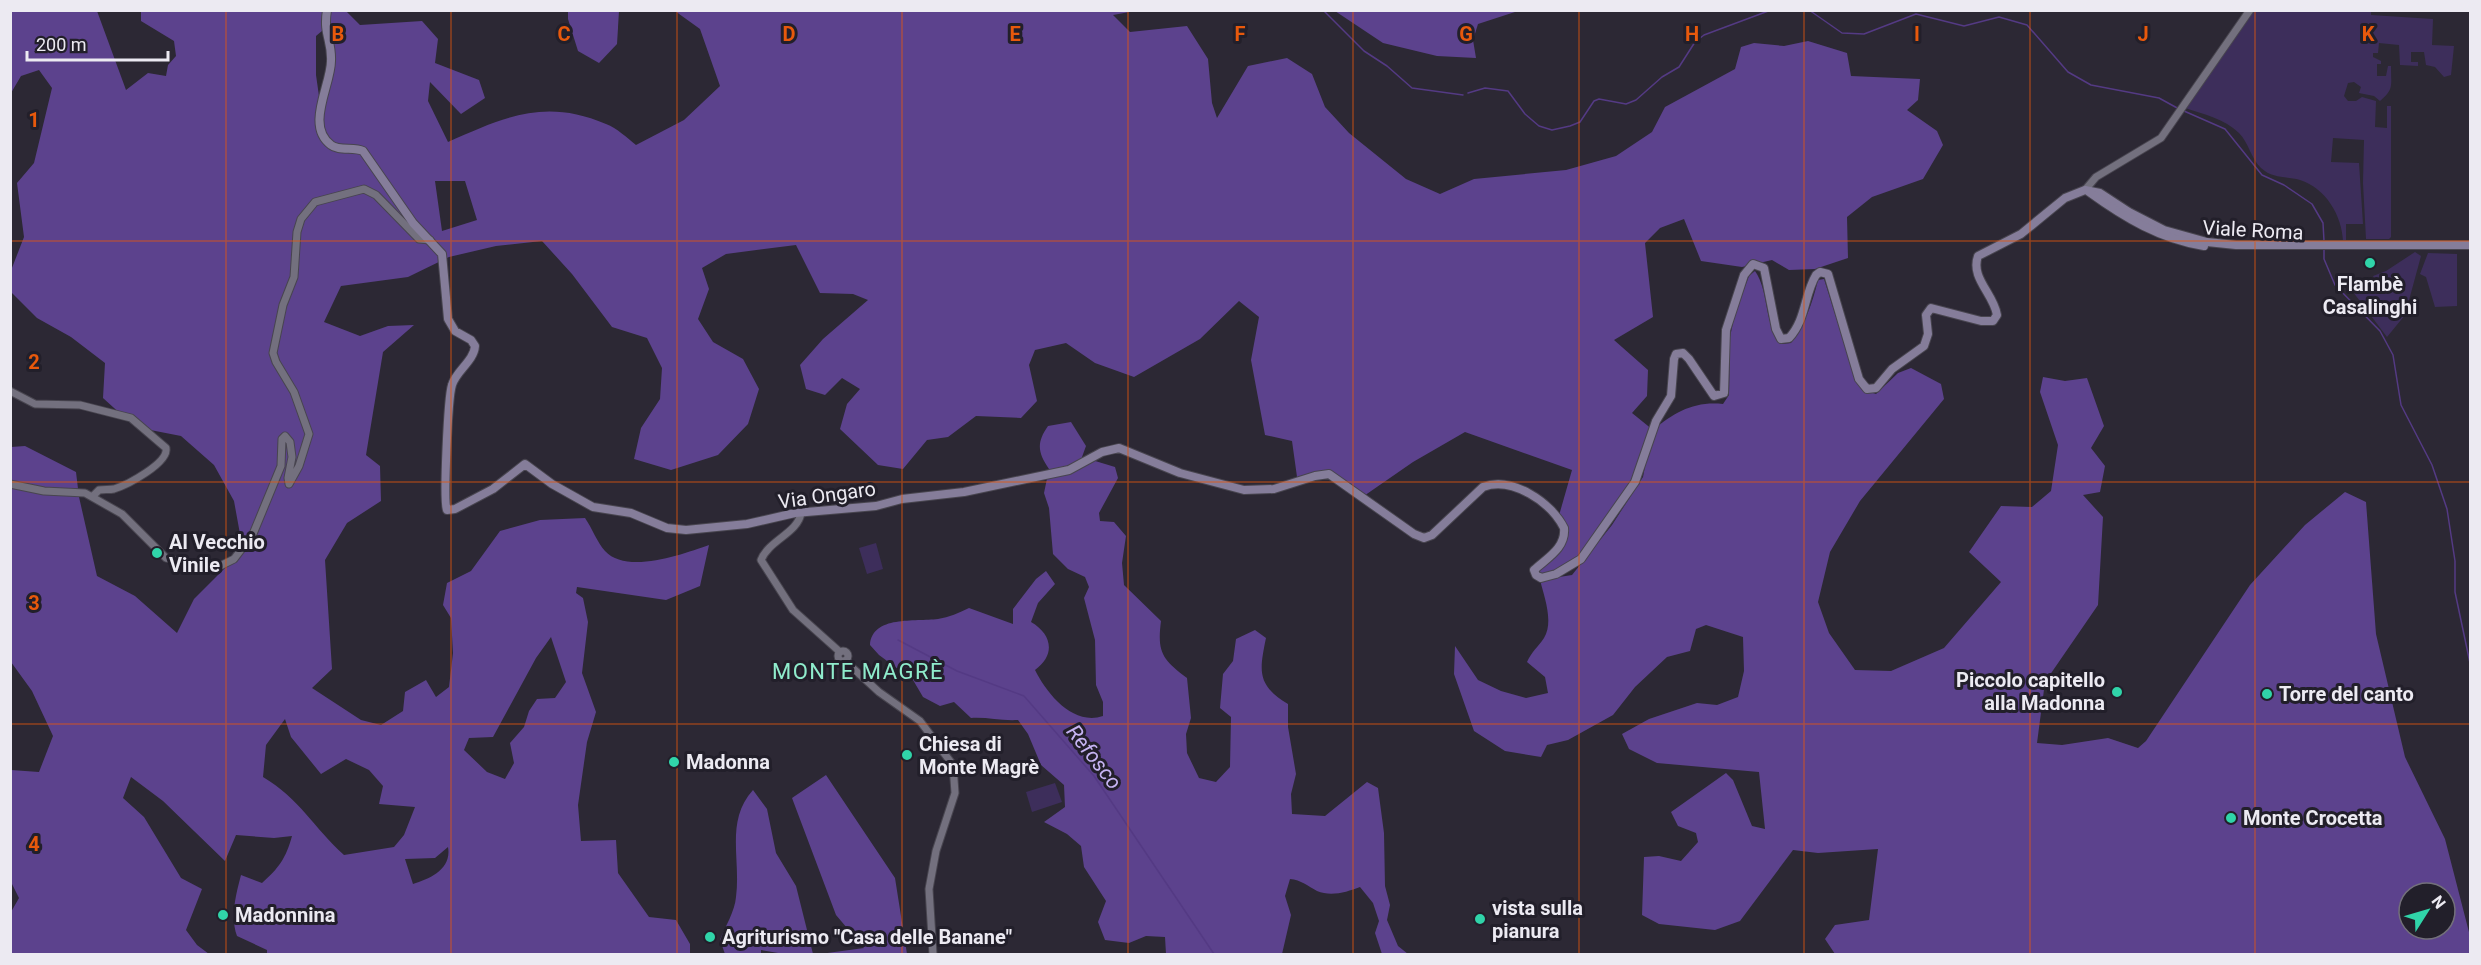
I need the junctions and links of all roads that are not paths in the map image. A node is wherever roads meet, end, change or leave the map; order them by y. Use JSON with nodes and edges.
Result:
{"nodes":[{"id":1,"x":327,"y":10,"type":"edge"},
{"id":2,"x":2250,"y":10,"type":"edge"},
{"id":3,"x":2085,"y":190,"type":"junction"},
{"id":4,"x":430,"y":240,"type":"junction"},
{"id":5,"x":2470,"y":245,"type":"edge"},
{"id":6,"x":2425,"y":247,"type":"junction"},
{"id":7,"x":2470,"y":250,"type":"edge"},
{"id":8,"x":10,"y":391,"type":"edge"},
{"id":9,"x":10,"y":484,"type":"edge"},
{"id":10,"x":93,"y":496,"type":"junction"},
{"id":11,"x":801,"y":513,"type":"junction"},
{"id":12,"x":933,"y":954,"type":"edge"}],
"edges":[{"from":1,"to":4,"type":"main road"},
{"from":2,"to":3,"type":"street"},
{"from":3,"to":6,"type":"main road","name":"Viale Roma"},
{"from":3,"to":11,"type":"main road","name":"Via Ongaro"},
{"from":4,"to":10,"type":"street"},
{"from":4,"to":11,"type":"main road","name":"Via Ongaro"},
{"from":5,"to":6,"type":"main road","name":"Viale Roma"},
{"from":6,"to":7,"type":"main road","name":"Viale Roma"},
{"from":8,"to":10,"type":"street"},
{"from":9,"to":10,"type":"street"},
{"from":11,"to":12,"type":"street"}]}
